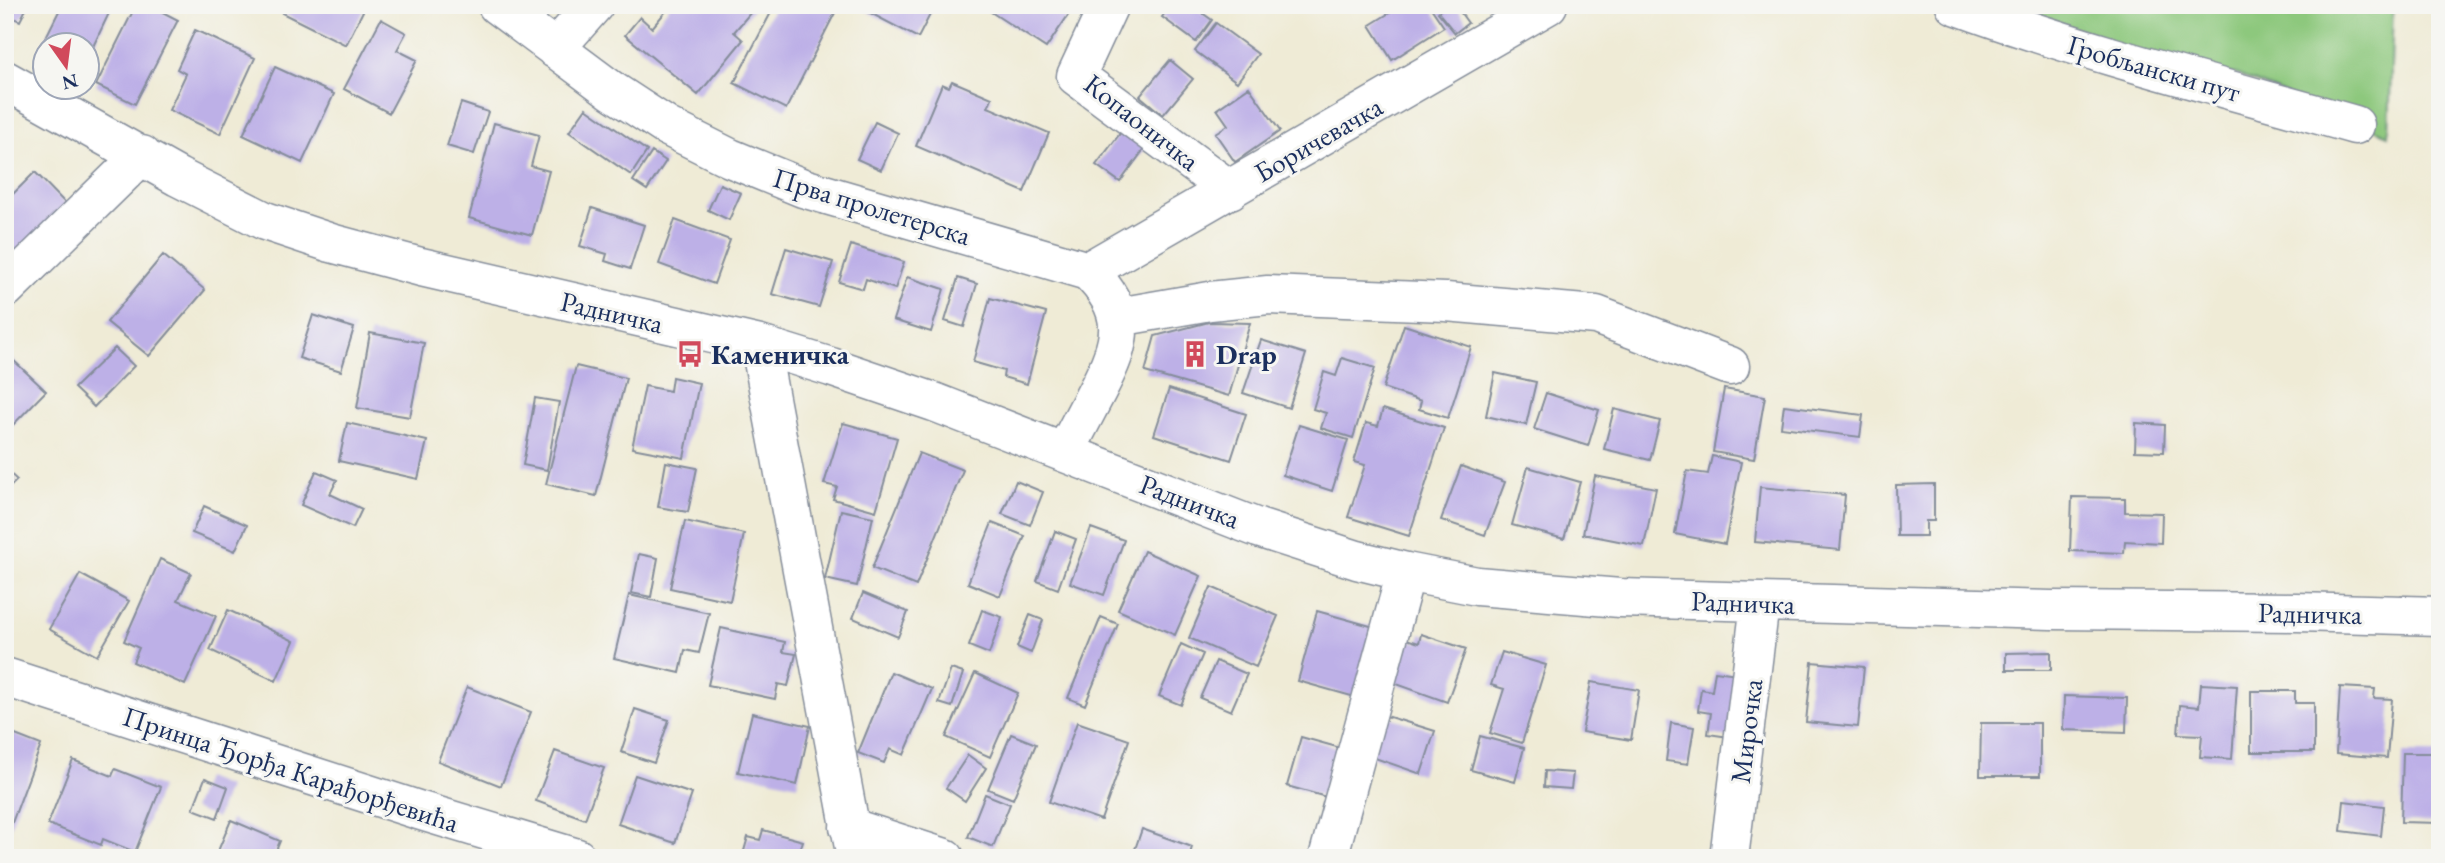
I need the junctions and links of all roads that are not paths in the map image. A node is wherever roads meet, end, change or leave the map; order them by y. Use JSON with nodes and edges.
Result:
{"nodes":[{"id":1,"x":497,"y":5,"type":"edge"},
{"id":2,"x":594,"y":5,"type":"edge"},
{"id":3,"x":1109,"y":5,"type":"edge"},
{"id":4,"x":1548,"y":5,"type":"edge"},
{"id":5,"x":1955,"y":5,"type":"edge"},
{"id":6,"x":555,"y":49,"type":"junction"},
{"id":7,"x":5,"y":80,"type":"edge"},
{"id":8,"x":2355,"y":125,"type":"dead end"},
{"id":9,"x":142,"y":155,"type":"junction"},
{"id":10,"x":1230,"y":190,"type":"junction"},
{"id":11,"x":1088,"y":271,"type":"junction"},
{"id":12,"x":5,"y":289,"type":"edge"},
{"id":13,"x":1118,"y":317,"type":"junction"},
{"id":14,"x":761,"y":345,"type":"junction"},
{"id":15,"x":1730,"y":366,"type":"dead end"},
{"id":16,"x":1065,"y":452,"type":"junction"},
{"id":17,"x":1406,"y":572,"type":"junction"},
{"id":18,"x":1760,"y":603,"type":"junction"},
{"id":19,"x":2440,"y":616,"type":"edge"},
{"id":20,"x":5,"y":677,"type":"edge"},
{"id":21,"x":853,"y":842,"type":"edge"},
{"id":22,"x":577,"y":858,"type":"edge"},
{"id":23,"x":945,"y":858,"type":"edge"},
{"id":24,"x":1328,"y":858,"type":"edge"},
{"id":25,"x":1729,"y":858,"type":"edge"}],
"edges":[{"from":1,"to":6,"type":"street","name":"Прва пролетерска"},
{"from":2,"to":6,"type":"street"},
{"from":3,"to":10,"type":"street","name":"Копаоничка"},
{"from":4,"to":10,"type":"street","name":"Боричевачка"},
{"from":5,"to":8,"type":"street","name":"Гробљански пут"},
{"from":6,"to":11,"type":"street","name":"Прва пролетерска"},
{"from":7,"to":9,"type":"street","name":"Радничка"},
{"from":9,"to":12,"type":"street"},
{"from":9,"to":14,"type":"street","name":"Радничка"},
{"from":10,"to":11,"type":"street","name":"Боричевачка"},
{"from":11,"to":13,"type":"street"},
{"from":13,"to":15,"type":"street"},
{"from":13,"to":16,"type":"street"},
{"from":14,"to":16,"type":"street","name":"Радничка"},
{"from":14,"to":21,"type":"street"},
{"from":16,"to":17,"type":"street","name":"Радничка"},
{"from":17,"to":18,"type":"street","name":"Радничка"},
{"from":17,"to":24,"type":"street"},
{"from":18,"to":19,"type":"street","name":"Радничка"},
{"from":18,"to":25,"type":"street","name":"Мирочка"},
{"from":20,"to":22,"type":"street","name":"Принца Ђорђа Карађорђевића"},
{"from":21,"to":23,"type":"street"}]}
